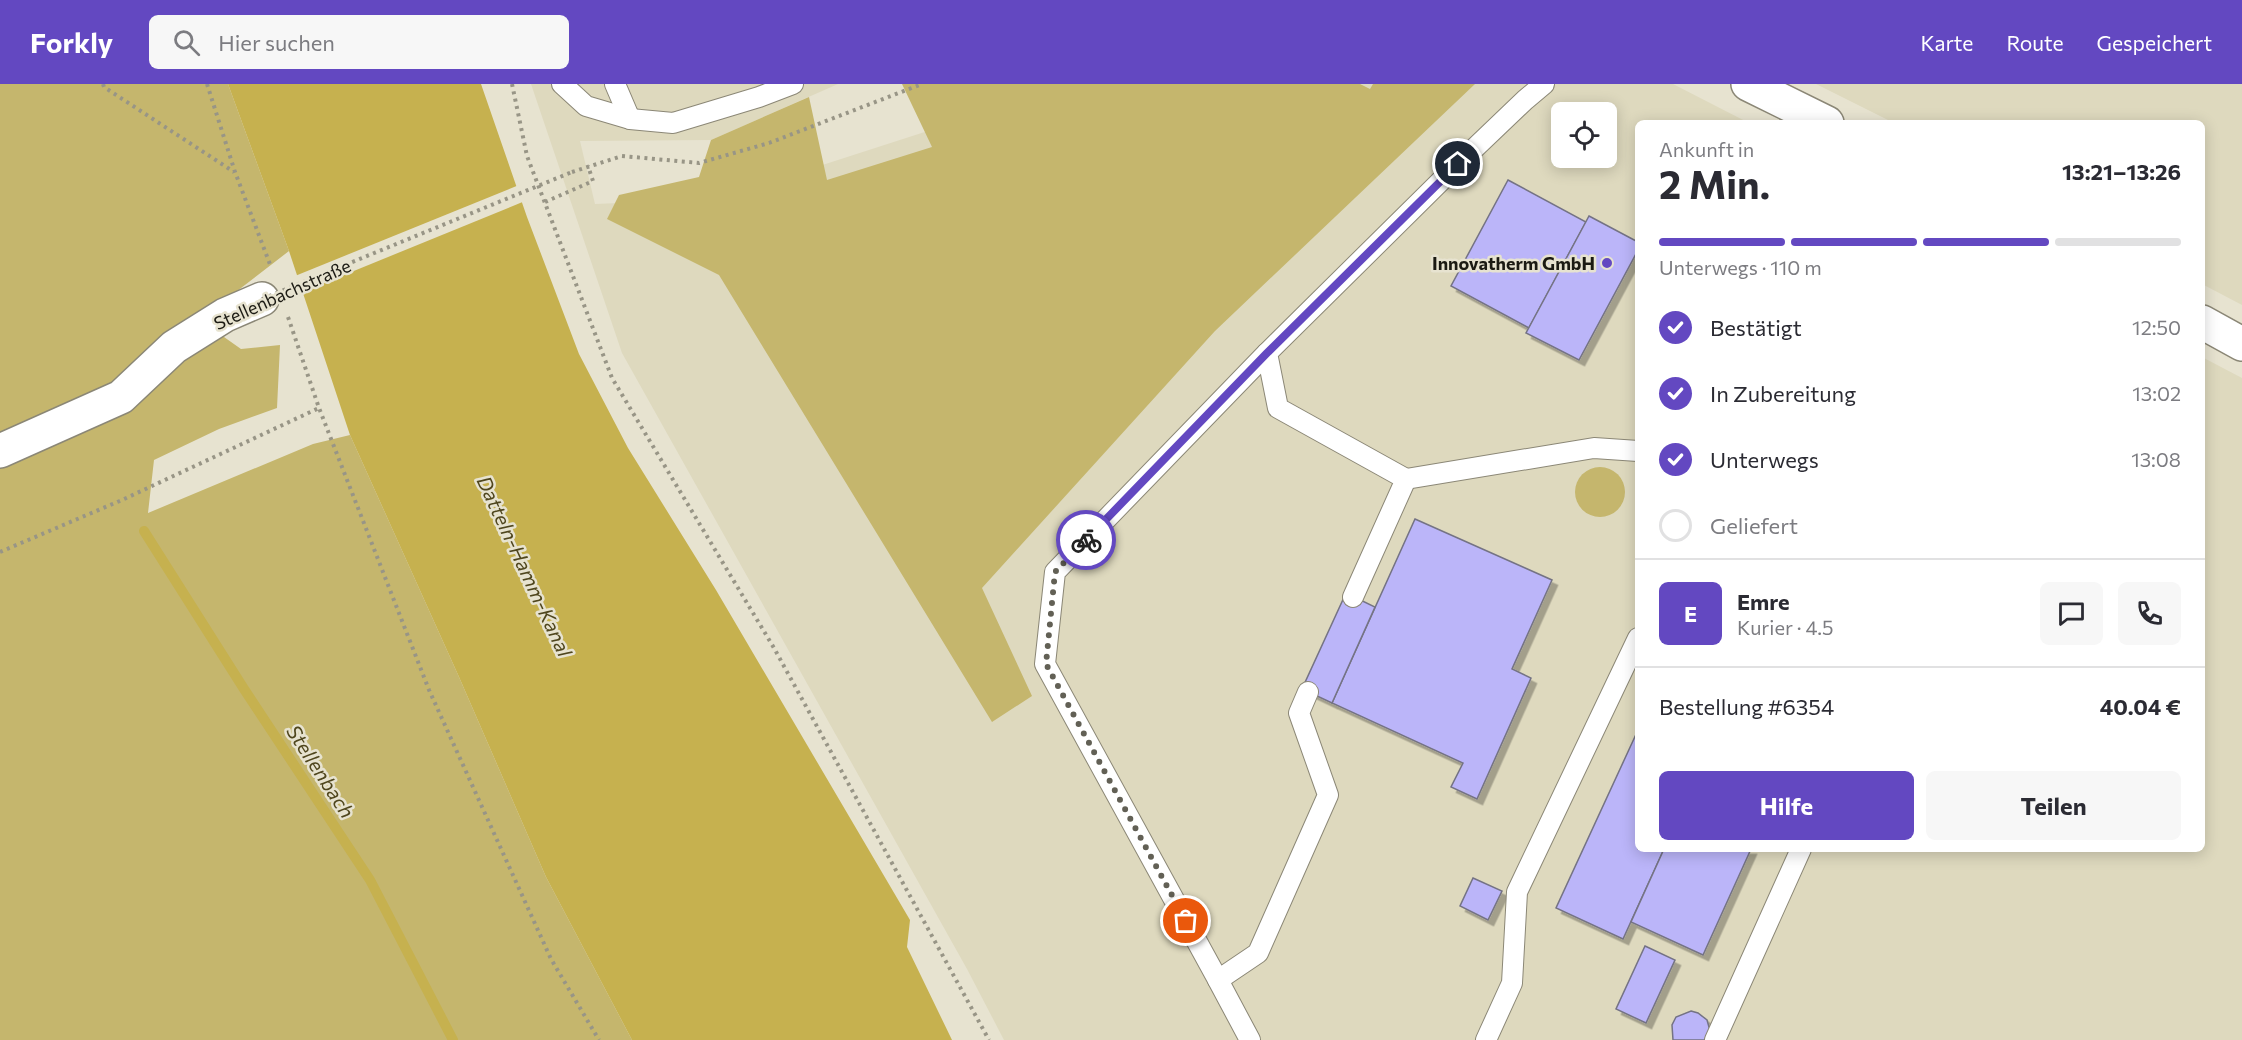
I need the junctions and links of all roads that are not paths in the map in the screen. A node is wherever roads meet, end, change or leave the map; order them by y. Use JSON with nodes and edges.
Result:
{"nodes":[{"id":1,"x":562,"y":84,"type":"edge"},
{"id":2,"x":615,"y":84,"type":"edge"},
{"id":3,"x":792,"y":84,"type":"edge"},
{"id":4,"x":1544,"y":84,"type":"edge"},
{"id":5,"x":1748,"y":84,"type":"edge"},
{"id":6,"x":1786,"y":114,"type":"edge"},
{"id":7,"x":630,"y":119,"type":"junction"},
{"id":8,"x":1813,"y":120,"type":"edge"},
{"id":9,"x":273,"y":293,"type":"road end"},
{"id":10,"x":2205,"y":324,"type":"edge"},
{"id":11,"x":2242,"y":344,"type":"edge"},
{"id":12,"x":1267,"y":353,"type":"junction"},
{"id":13,"x":0,"y":451,"type":"edge"},
{"id":14,"x":1635,"y":451,"type":"edge"},
{"id":15,"x":1406,"y":479,"type":"junction"},
{"id":16,"x":1353,"y":597,"type":"dead end"},
{"id":17,"x":1635,"y":644,"type":"edge"},
{"id":18,"x":1308,"y":692,"type":"dead end"},
{"id":19,"x":1800,"y":852,"type":"edge"},
{"id":20,"x":1218,"y":980,"type":"junction"},
{"id":21,"x":1250,"y":1040,"type":"edge"},
{"id":22,"x":1486,"y":1040,"type":"edge"},
{"id":23,"x":1715,"y":1040,"type":"edge"}],
"edges":[{"from":1,"to":7,"type":"lane"},
{"from":2,"to":7,"type":"lane"},
{"from":3,"to":7,"type":"lane"},
{"from":4,"to":12,"type":"lane"},
{"from":5,"to":6,"type":"street"},
{"from":6,"to":8,"type":"street"},
{"from":9,"to":13,"type":"street","name":"Stellenbachstraße"},
{"from":10,"to":11,"type":"street"},
{"from":12,"to":15,"type":"lane"},
{"from":12,"to":20,"type":"lane"},
{"from":14,"to":15,"type":"lane"},
{"from":15,"to":16,"type":"lane"},
{"from":17,"to":22,"type":"lane"},
{"from":18,"to":20,"type":"lane"},
{"from":19,"to":23,"type":"lane"},
{"from":20,"to":21,"type":"lane"}]}
